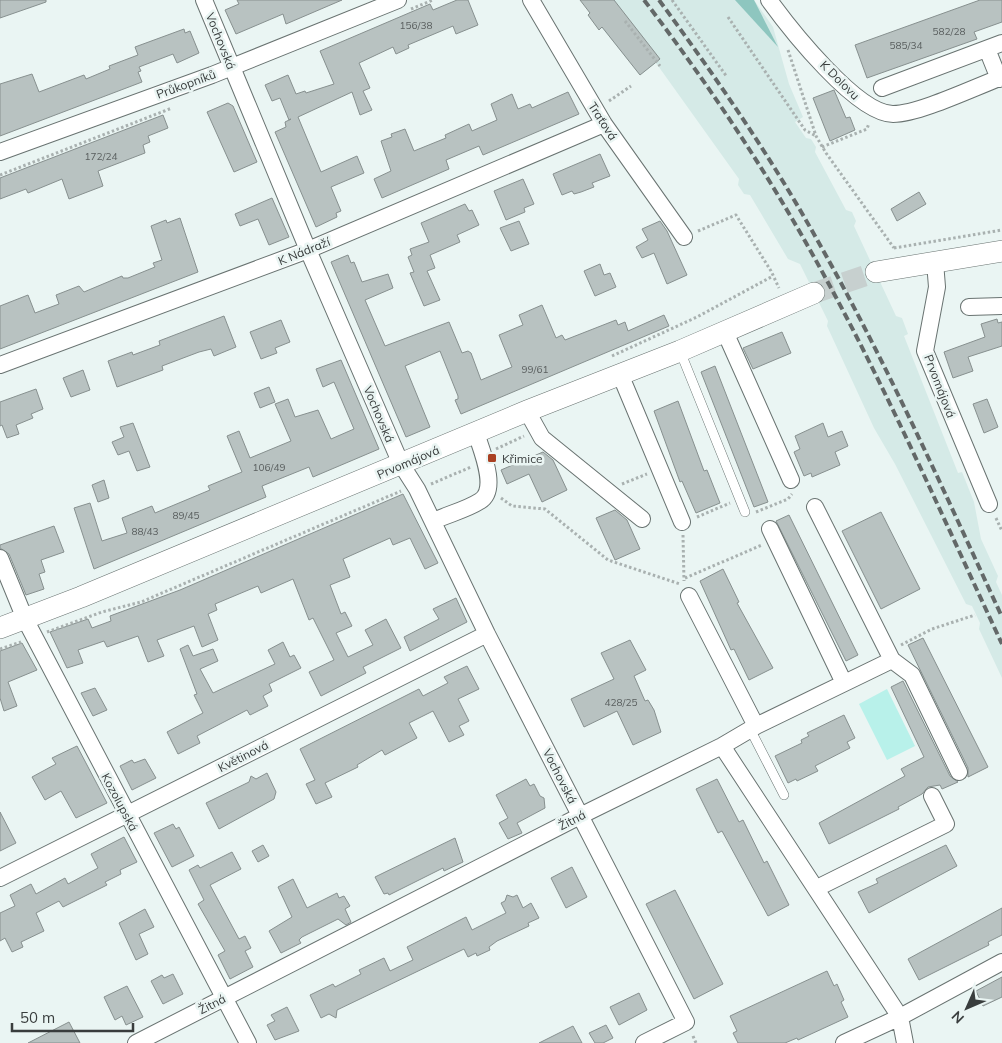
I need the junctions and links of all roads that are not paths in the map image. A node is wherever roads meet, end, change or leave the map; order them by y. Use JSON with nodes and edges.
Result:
{"nodes":[{"id":1,"x":204,"y":0,"type":"edge"},
{"id":2,"x":398,"y":0,"type":"edge"},
{"id":3,"x":531,"y":0,"type":"edge"},
{"id":4,"x":769,"y":0,"type":"edge"},
{"id":5,"x":994,"y":46,"type":"edge"},
{"id":6,"x":232,"y":67,"type":"junction"},
{"id":7,"x":1000,"y":78,"type":"edge"},
{"id":8,"x":882,"y":88,"type":"dead end"},
{"id":9,"x":600,"y":117,"type":"junction"},
{"id":10,"x":0,"y":152,"type":"edge"},
{"id":11,"x":684,"y":237,"type":"road end"},
{"id":12,"x":308,"y":250,"type":"junction"},
{"id":13,"x":1002,"y":251,"type":"edge"},
{"id":14,"x":935,"y":262,"type":"junction"},
{"id":15,"x":876,"y":272,"type":"tunnel mouth"},
{"id":16,"x":814,"y":293,"type":"tunnel mouth"},
{"id":17,"x":1002,"y":306,"type":"edge"},
{"id":18,"x":969,"y":307,"type":"dead end"},
{"id":19,"x":725,"y":332,"type":"junction"},
{"id":20,"x":680,"y":351,"type":"junction"},
{"id":21,"x":0,"y":365,"type":"edge"},
{"id":22,"x":620,"y":374,"type":"junction"},
{"id":23,"x":527,"y":411,"type":"junction"},
{"id":24,"x":476,"y":433,"type":"junction"},
{"id":25,"x":401,"y":464,"type":"junction"},
{"id":26,"x":791,"y":480,"type":"road end"},
{"id":27,"x":989,"y":504,"type":"dead end"},
{"id":28,"x":815,"y":507,"type":"dead end"},
{"id":29,"x":745,"y":512,"type":"road end"},
{"id":30,"x":642,"y":519,"type":"dead end"},
{"id":31,"x":434,"y":522,"type":"junction"},
{"id":32,"x":682,"y":522,"type":"road end"},
{"id":33,"x":772,"y":534,"type":"road end"},
{"id":34,"x":0,"y":558,"type":"edge"},
{"id":35,"x":689,"y":596,"type":"dead end"},
{"id":36,"x":24,"y":619,"type":"junction"},
{"id":37,"x":0,"y":628,"type":"edge"},
{"id":38,"x":487,"y":634,"type":"junction"},
{"id":39,"x":892,"y":660,"type":"junction"},
{"id":40,"x":844,"y":683,"type":"junction"},
{"id":41,"x":753,"y":727,"type":"junction"},
{"id":42,"x":722,"y":746,"type":"junction"},
{"id":43,"x":959,"y":772,"type":"dead end"},
{"id":44,"x":784,"y":795,"type":"dead end"},
{"id":45,"x":932,"y":796,"type":"dead end"},
{"id":46,"x":127,"y":815,"type":"junction"},
{"id":47,"x":580,"y":816,"type":"junction"},
{"id":48,"x":0,"y":878,"type":"edge"},
{"id":49,"x":817,"y":888,"type":"junction"},
{"id":50,"x":1002,"y":962,"type":"edge"},
{"id":51,"x":225,"y":997,"type":"junction"},
{"id":52,"x":900,"y":1017,"type":"junction"},
{"id":53,"x":136,"y":1043,"type":"edge"},
{"id":54,"x":248,"y":1043,"type":"edge"},
{"id":55,"x":644,"y":1043,"type":"edge"},
{"id":56,"x":844,"y":1043,"type":"edge"},
{"id":57,"x":905,"y":1043,"type":"edge"}],
"edges":[{"from":1,"to":6,"type":"street","name":"Vochovská"},
{"from":2,"to":6,"type":"street","name":"Průkopníků"},
{"from":3,"to":9,"type":"street","name":"Traťová"},
{"from":4,"to":7,"type":"street","name":"K Dolovu"},
{"from":5,"to":7,"type":"street","name":"K Dolovu"},
{"from":5,"to":8,"type":"street","name":"K Dolovu"},
{"from":6,"to":10,"type":"street","name":"Průkopníků"},
{"from":6,"to":12,"type":"street","name":"Vochovská"},
{"from":9,"to":11,"type":"street","name":"Traťová"},
{"from":9,"to":12,"type":"street","name":"K Nádraží"},
{"from":12,"to":21,"type":"street","name":"K Nádraží"},
{"from":12,"to":25,"type":"street","name":"Vochovská"},
{"from":13,"to":14,"type":"street"},
{"from":14,"to":15,"type":"street"},
{"from":14,"to":27,"type":"street","name":"Prvomájová"},
{"from":16,"to":19,"type":"street","name":"Prvomájová"},
{"from":17,"to":18,"type":"street"},
{"from":19,"to":20,"type":"street","name":"Prvomájová"},
{"from":19,"to":26,"type":"street"},
{"from":20,"to":22,"type":"street","name":"Prvomájová"},
{"from":20,"to":29,"type":"lane"},
{"from":22,"to":23,"type":"street","name":"Prvomájová"},
{"from":22,"to":32,"type":"street"},
{"from":23,"to":24,"type":"street","name":"Prvomájová"},
{"from":23,"to":30,"type":"street"},
{"from":24,"to":25,"type":"street","name":"Prvomájová"},
{"from":24,"to":31,"type":"street"},
{"from":25,"to":31,"type":"street","name":"Vochovská"},
{"from":25,"to":36,"type":"street","name":"Prvomájová"},
{"from":28,"to":39,"type":"street"},
{"from":31,"to":38,"type":"street","name":"Vochovská"},
{"from":33,"to":40,"type":"street"},
{"from":34,"to":36,"type":"street","name":"Kozolupská"},
{"from":35,"to":41,"type":"street"},
{"from":36,"to":37,"type":"street","name":"Prvomájová"},
{"from":36,"to":46,"type":"street","name":"Kozolupská"},
{"from":38,"to":46,"type":"street","name":"Květinová"},
{"from":38,"to":47,"type":"street","name":"Vochovská"},
{"from":39,"to":40,"type":"street","name":"Žitná"},
{"from":39,"to":43,"type":"street"},
{"from":40,"to":41,"type":"street","name":"Žitná"},
{"from":41,"to":42,"type":"street","name":"Žitná"},
{"from":41,"to":44,"type":"lane"},
{"from":42,"to":47,"type":"street","name":"Žitná"},
{"from":42,"to":49,"type":"street"},
{"from":45,"to":49,"type":"street"},
{"from":46,"to":48,"type":"street","name":"Květinová"},
{"from":46,"to":51,"type":"street","name":"Kozolupská"},
{"from":47,"to":51,"type":"street","name":"Žitná"},
{"from":47,"to":55,"type":"street","name":"Vochovská"},
{"from":49,"to":52,"type":"street"},
{"from":50,"to":52,"type":"street"},
{"from":51,"to":53,"type":"street","name":"Žitná"},
{"from":51,"to":54,"type":"street","name":"Kozolupská"},
{"from":52,"to":56,"type":"street"},
{"from":52,"to":57,"type":"street"}]}
